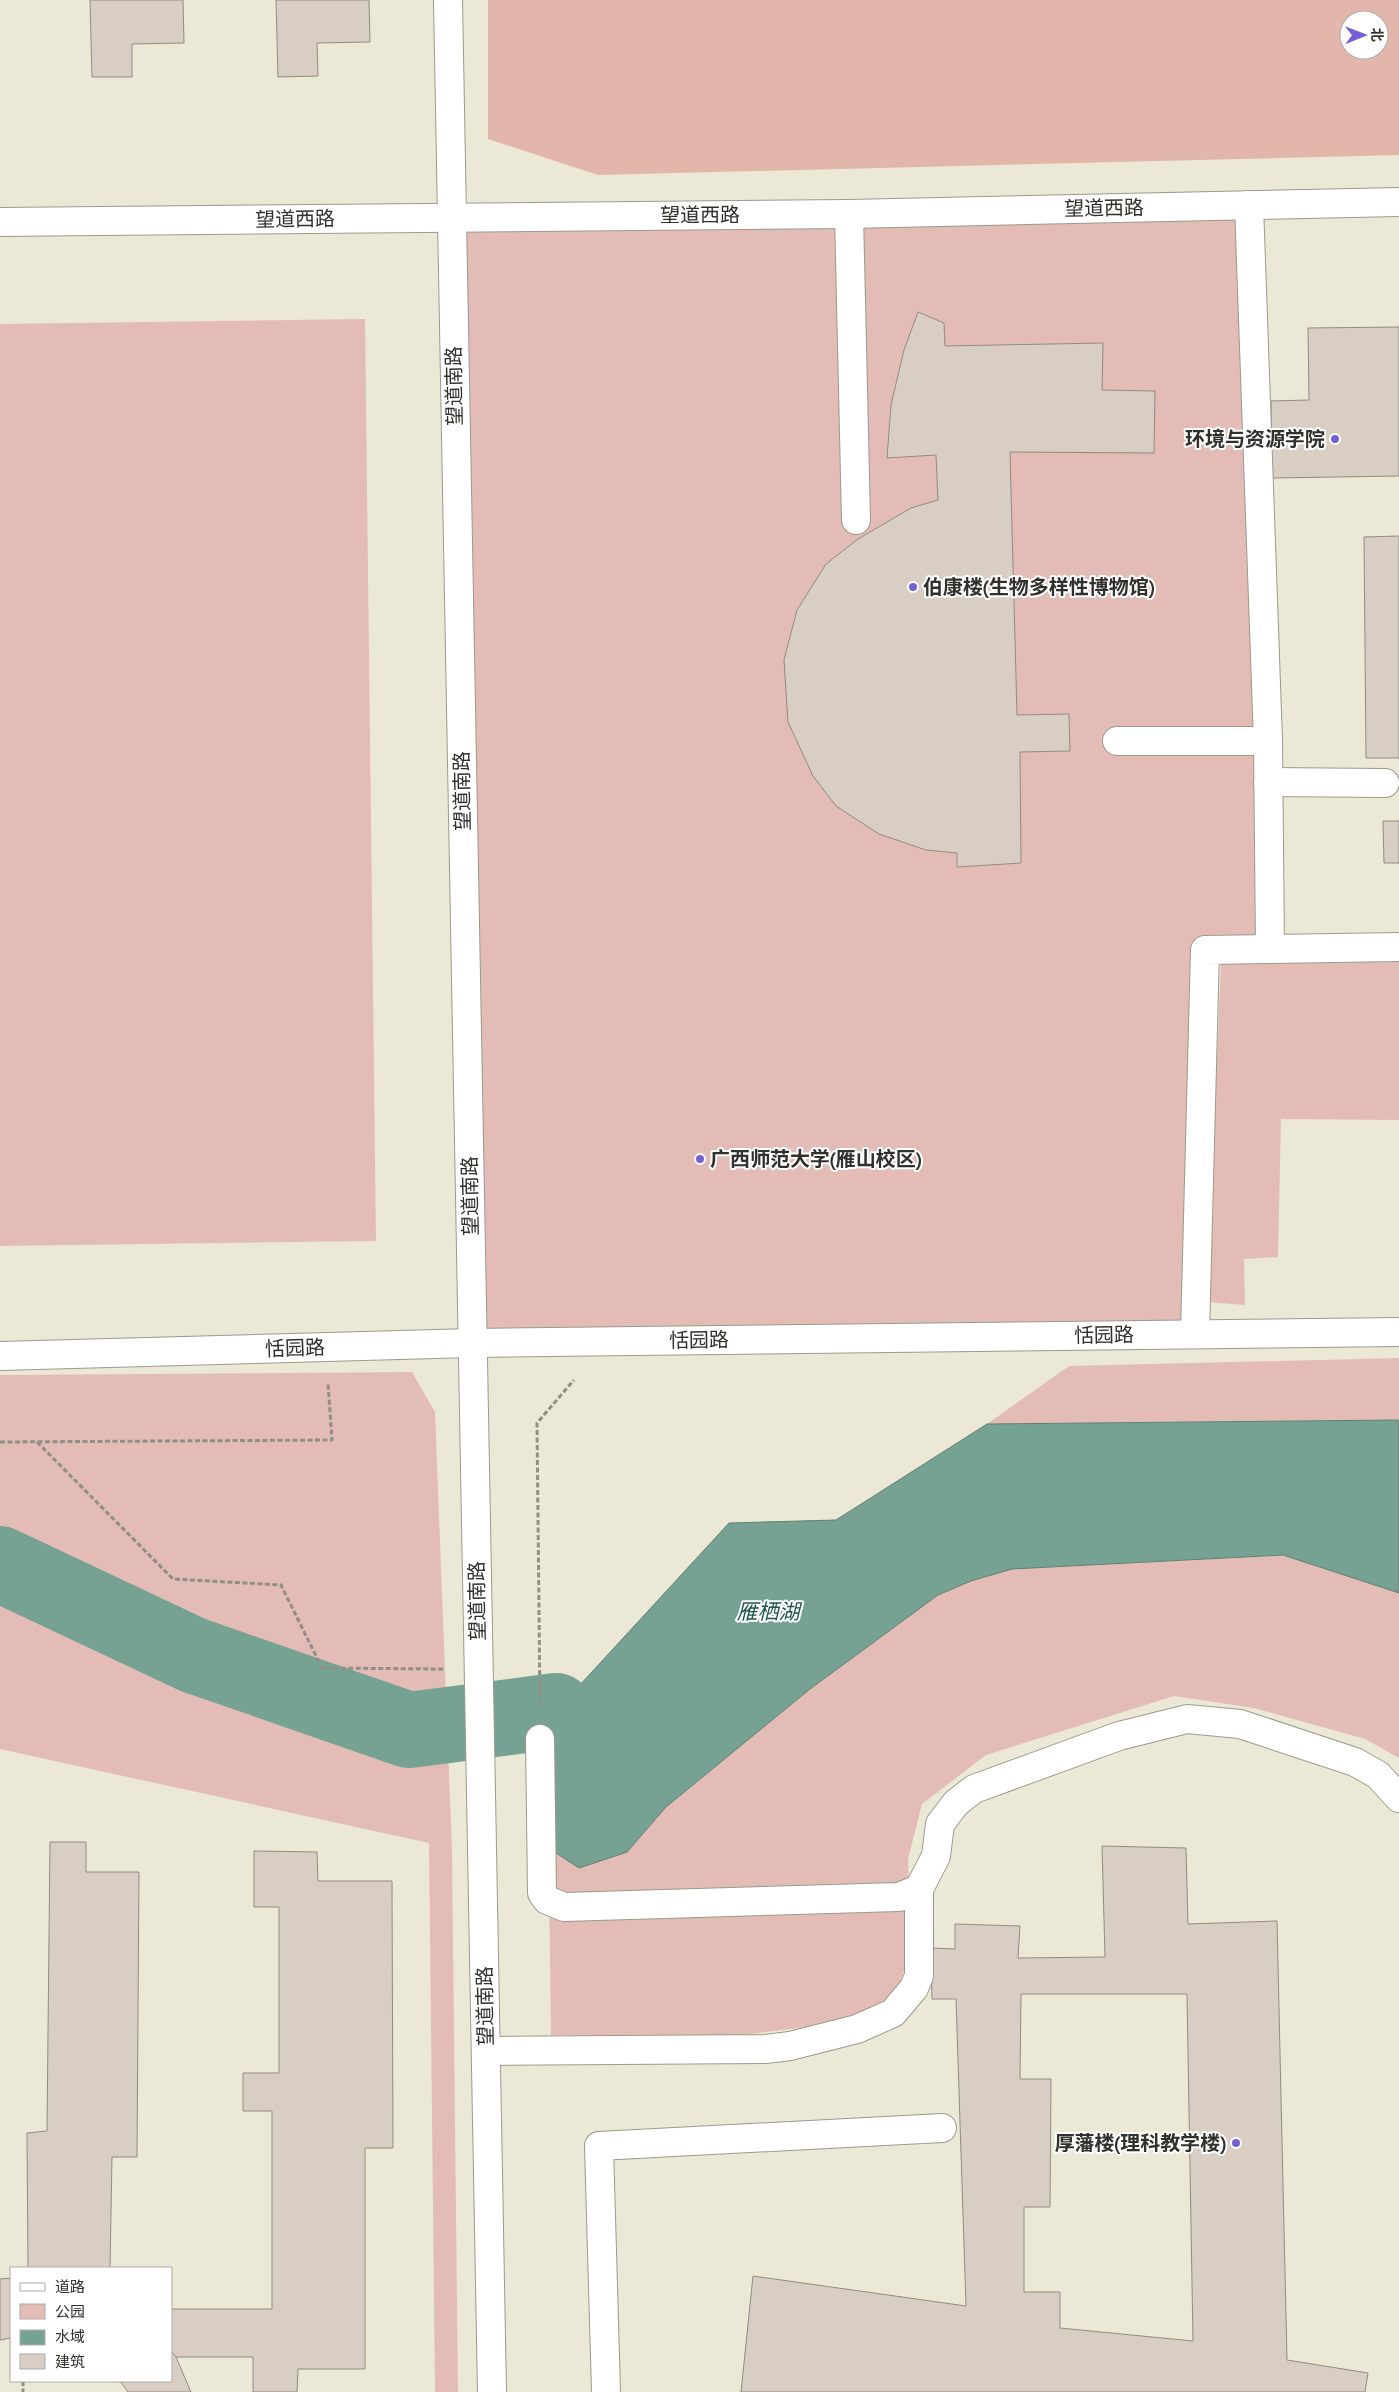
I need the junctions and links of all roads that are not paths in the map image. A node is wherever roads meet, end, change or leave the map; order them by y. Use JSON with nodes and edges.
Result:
{"nodes":[{"id":1,"x":448,"y":0,"type":"edge"},
{"id":2,"x":1399,"y":202,"type":"edge"},
{"id":3,"x":1249,"y":205,"type":"junction"},
{"id":4,"x":849,"y":214,"type":"junction"},
{"id":5,"x":451,"y":218,"type":"junction"},
{"id":6,"x":0,"y":222,"type":"edge"},
{"id":7,"x":856,"y":520,"type":"dead end"},
{"id":8,"x":1117,"y":741,"type":"dead end"},
{"id":9,"x":1268,"y":741,"type":"junction"},
{"id":10,"x":1268,"y":782,"type":"junction"},
{"id":11,"x":1385,"y":783,"type":"dead end"},
{"id":12,"x":1399,"y":947,"type":"edge"},
{"id":13,"x":1270,"y":949,"type":"junction"},
{"id":14,"x":1399,"y":1332,"type":"edge"},
{"id":15,"x":1195,"y":1334,"type":"junction"},
{"id":16,"x":472,"y":1343,"type":"junction"},
{"id":17,"x":0,"y":1356,"type":"edge"},
{"id":18,"x":540,"y":1739,"type":"dead end"},
{"id":19,"x":1399,"y":1798,"type":"edge"},
{"id":20,"x":919,"y":1889,"type":"junction"},
{"id":21,"x":486,"y":2051,"type":"junction"},
{"id":22,"x":942,"y":2128,"type":"dead end"},
{"id":23,"x":492,"y":2392,"type":"edge"},
{"id":24,"x":606,"y":2392,"type":"edge"}],
"edges":[{"from":1,"to":5,"type":"street","name":"望道南路"},
{"from":2,"to":3,"type":"street","name":"望道西路"},
{"from":3,"to":4,"type":"street","name":"望道西路"},
{"from":3,"to":9,"type":"street"},
{"from":4,"to":5,"type":"street","name":"望道西路"},
{"from":4,"to":7,"type":"street"},
{"from":5,"to":6,"type":"street","name":"望道西路"},
{"from":5,"to":16,"type":"street","name":"望道南路"},
{"from":8,"to":9,"type":"street"},
{"from":9,"to":10,"type":"street"},
{"from":10,"to":11,"type":"street"},
{"from":10,"to":13,"type":"street"},
{"from":12,"to":13,"type":"street"},
{"from":13,"to":15,"type":"street"},
{"from":14,"to":15,"type":"street","name":"恬园路"},
{"from":15,"to":16,"type":"street","name":"恬园路"},
{"from":16,"to":17,"type":"street","name":"恬园路"},
{"from":16,"to":21,"type":"street","name":"望道南路"},
{"from":18,"to":20,"type":"street"},
{"from":19,"to":20,"type":"street"},
{"from":20,"to":21,"type":"street"},
{"from":21,"to":23,"type":"street","name":"望道南路"},
{"from":22,"to":24,"type":"street"}]}
